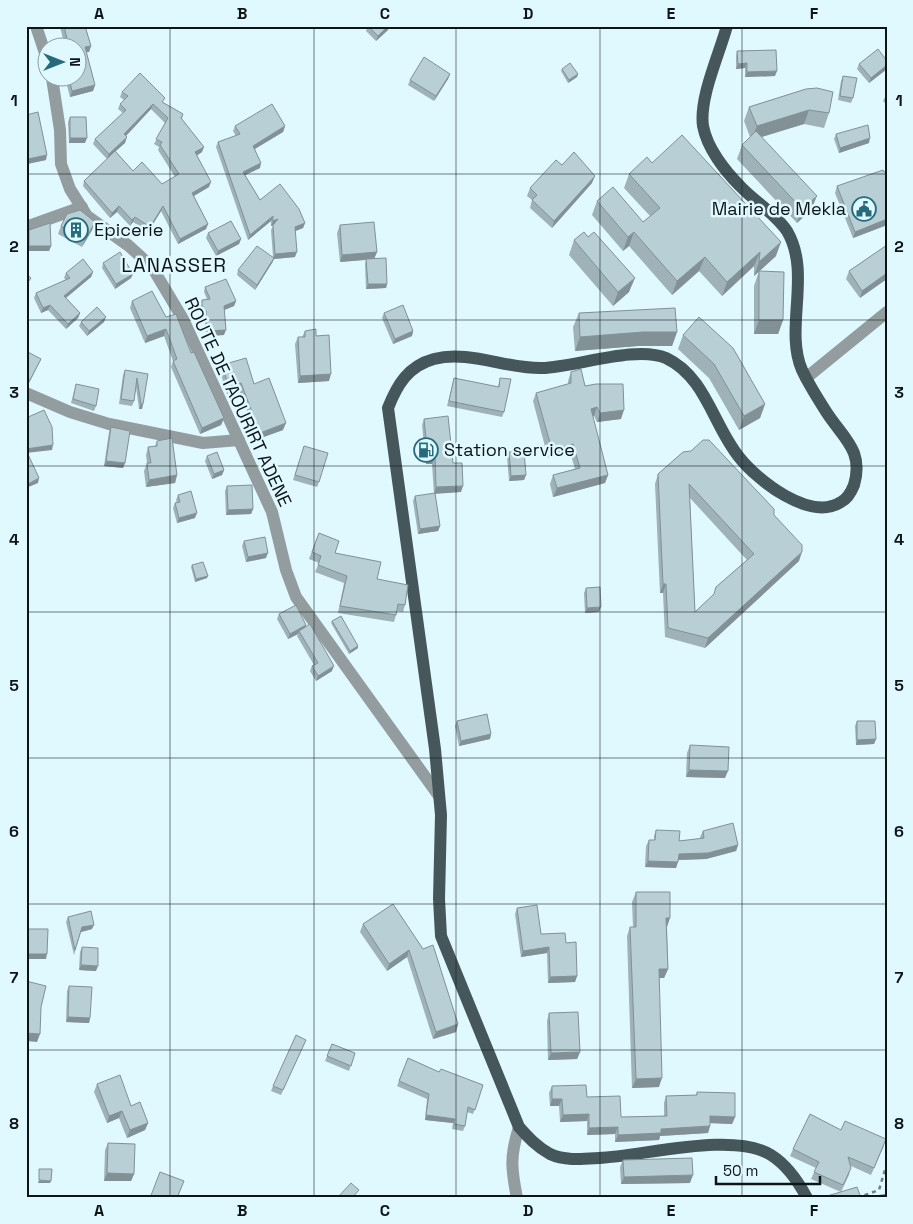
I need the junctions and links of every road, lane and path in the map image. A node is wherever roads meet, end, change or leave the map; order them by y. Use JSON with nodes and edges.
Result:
{"nodes":[{"id":1,"x":36,"y":26,"type":"edge"},
{"id":2,"x":727,"y":26,"type":"edge"},
{"id":3,"x":40,"y":38,"type":"edge"},
{"id":4,"x":54,"y":88,"type":"edge"},
{"id":5,"x":82,"y":207,"type":"junction"},
{"id":6,"x":26,"y":227,"type":"edge"},
{"id":7,"x":887,"y":312,"type":"edge"},
{"id":8,"x":806,"y":378,"type":"junction"},
{"id":9,"x":26,"y":393,"type":"edge"},
{"id":10,"x":239,"y":440,"type":"junction"},
{"id":11,"x":439,"y":796,"type":"junction"},
{"id":12,"x":519,"y":1126,"type":"junction"},
{"id":13,"x":887,"y":1163,"type":"edge"},
{"id":14,"x":517,"y":1198,"type":"edge"},
{"id":15,"x":807,"y":1198,"type":"edge"},
{"id":16,"x":857,"y":1198,"type":"edge"}],
"edges":[{"from":1,"to":3,"type":"street"},
{"from":2,"to":8,"type":"main road"},
{"from":4,"to":5,"type":"street","name":"ROUTE DE TAOURIRT ADENE"},
{"from":5,"to":6,"type":"street"},
{"from":5,"to":10,"type":"street","name":"ROUTE DE TAOURIRT ADENE"},
{"from":7,"to":8,"type":"street"},
{"from":8,"to":11,"type":"main road"},
{"from":9,"to":10,"type":"street"},
{"from":10,"to":11,"type":"street","name":"ROUTE DE TAOURIRT ADENE"},
{"from":11,"to":12,"type":"main road"},
{"from":12,"to":14,"type":"street"},
{"from":12,"to":15,"type":"main road"},
{"from":13,"to":16,"type":"path"}]}
